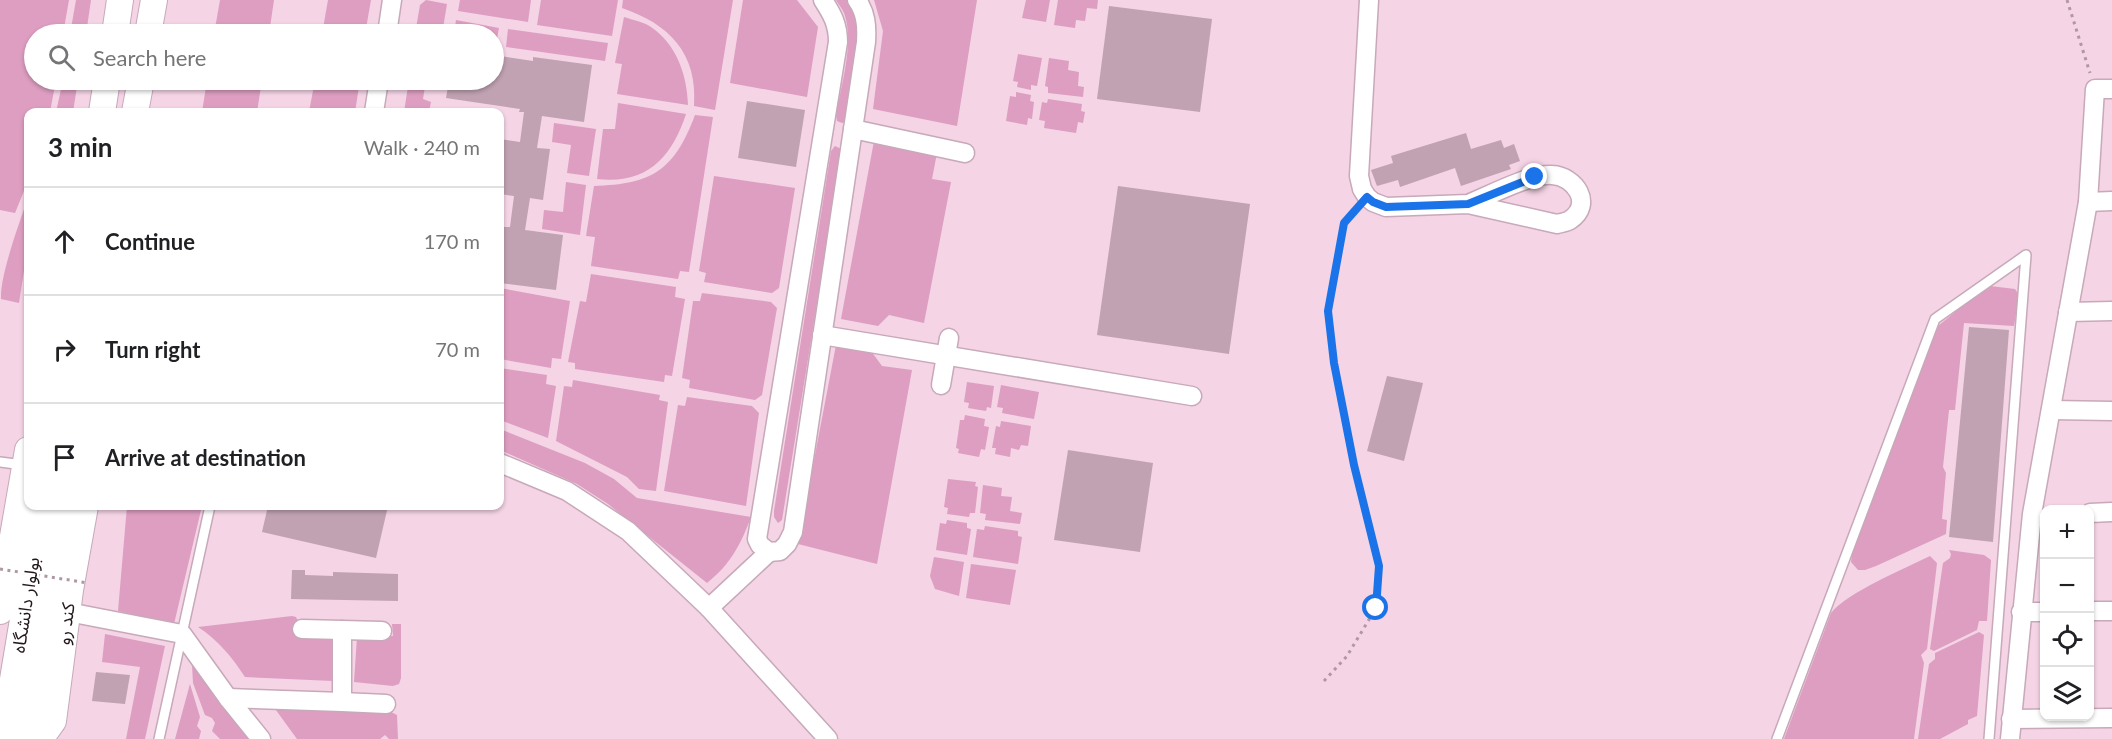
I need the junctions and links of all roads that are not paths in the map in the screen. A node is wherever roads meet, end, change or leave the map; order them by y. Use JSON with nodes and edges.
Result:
{"nodes":[{"id":1,"x":120,"y":0,"type":"edge"},
{"id":2,"x":154,"y":0,"type":"edge"},
{"id":3,"x":392,"y":0,"type":"edge"},
{"id":4,"x":823,"y":0,"type":"edge"},
{"id":5,"x":857,"y":0,"type":"edge"},
{"id":6,"x":1369,"y":0,"type":"edge"},
{"id":7,"x":116,"y":24,"type":"edge"},
{"id":8,"x":150,"y":24,"type":"edge"},
{"id":9,"x":388,"y":24,"type":"edge"},
{"id":10,"x":2103,"y":89,"type":"edge"},
{"id":11,"x":105,"y":90,"type":"edge"},
{"id":12,"x":139,"y":90,"type":"edge"},
{"id":13,"x":377,"y":90,"type":"edge"},
{"id":14,"x":103,"y":108,"type":"edge"},
{"id":15,"x":136,"y":108,"type":"edge"},
{"id":16,"x":375,"y":108,"type":"edge"},
{"id":17,"x":853,"y":129,"type":"junction"},
{"id":18,"x":965,"y":153,"type":"dead end"},
{"id":19,"x":2112,"y":201,"type":"edge"},
{"id":20,"x":2088,"y":202,"type":"junction"},
{"id":21,"x":1468,"y":204,"type":"junction"},
{"id":22,"x":2112,"y":311,"type":"edge"},
{"id":23,"x":2068,"y":312,"type":"junction"},
{"id":24,"x":822,"y":335,"type":"junction"},
{"id":25,"x":947,"y":346,"type":"junction"},
{"id":26,"x":941,"y":385,"type":"dead end"},
{"id":27,"x":1192,"y":396,"type":"dead end"},
{"id":28,"x":2050,"y":410,"type":"junction"},
{"id":29,"x":2112,"y":411,"type":"edge"},
{"id":30,"x":24,"y":458,"type":"edge"},
{"id":31,"x":0,"y":462,"type":"edge"},
{"id":32,"x":504,"y":464,"type":"edge"},
{"id":33,"x":24,"y":475,"type":"edge"},
{"id":34,"x":41,"y":510,"type":"edge"},
{"id":35,"x":63,"y":510,"type":"edge"},
{"id":36,"x":85,"y":510,"type":"edge"},
{"id":37,"x":209,"y":510,"type":"edge"},
{"id":38,"x":2112,"y":512,"type":"edge"},
{"id":39,"x":2094,"y":513,"type":"edge"},
{"id":40,"x":2038,"y":514,"type":"edge"},
{"id":41,"x":769,"y":552,"type":"junction"},
{"id":42,"x":709,"y":608,"type":"junction"},
{"id":43,"x":0,"y":611,"type":"edge"},
{"id":44,"x":2094,"y":611,"type":"edge"},
{"id":45,"x":2112,"y":611,"type":"edge"},
{"id":46,"x":68,"y":612,"type":"junction"},
{"id":47,"x":2021,"y":612,"type":"junction"},
{"id":48,"x":2040,"y":612,"type":"edge"},
{"id":49,"x":302,"y":629,"type":"dead end"},
{"id":50,"x":342,"y":630,"type":"junction"},
{"id":51,"x":382,"y":631,"type":"dead end"},
{"id":52,"x":182,"y":634,"type":"junction"},
{"id":53,"x":228,"y":698,"type":"junction"},
{"id":54,"x":342,"y":702,"type":"junction"},
{"id":55,"x":386,"y":704,"type":"dead end"},
{"id":56,"x":2112,"y":718,"type":"edge"},
{"id":57,"x":2011,"y":719,"type":"junction"},
{"id":58,"x":3,"y":739,"type":"edge"},
{"id":59,"x":28,"y":739,"type":"edge"},
{"id":60,"x":40,"y":739,"type":"edge"},
{"id":61,"x":159,"y":739,"type":"edge"},
{"id":62,"x":261,"y":739,"type":"edge"},
{"id":63,"x":828,"y":739,"type":"edge"},
{"id":64,"x":1778,"y":739,"type":"edge"},
{"id":65,"x":1989,"y":739,"type":"edge"},
{"id":66,"x":2010,"y":739,"type":"edge"}],
"edges":[{"from":1,"to":7,"type":"main road"},
{"from":2,"to":8,"type":"main road"},
{"from":3,"to":9,"type":"street"},
{"from":4,"to":41,"type":"street"},
{"from":5,"to":17,"type":"street"},
{"from":6,"to":21,"type":"street"},
{"from":10,"to":20,"type":"street"},
{"from":11,"to":14,"type":"main road"},
{"from":12,"to":15,"type":"main road"},
{"from":13,"to":16,"type":"street"},
{"from":17,"to":18,"type":"street"},
{"from":17,"to":24,"type":"street"},
{"from":19,"to":20,"type":"street"},
{"from":20,"to":23,"type":"street"},
{"from":21,"to":21,"type":"street"},
{"from":22,"to":23,"type":"street"},
{"from":23,"to":28,"type":"street"},
{"from":24,"to":25,"type":"street"},
{"from":24,"to":41,"type":"street"},
{"from":25,"to":26,"type":"street"},
{"from":25,"to":27,"type":"street"},
{"from":28,"to":29,"type":"street"},
{"from":28,"to":40,"type":"street"},
{"from":30,"to":31,"type":"lane"},
{"from":32,"to":42,"type":"street"},
{"from":33,"to":43,"type":"main road"},
{"from":34,"to":58,"type":"main road","name":"بولوار دانشگاه"},
{"from":35,"to":59,"type":"main road","name":"بولوار دانشگاه"},
{"from":36,"to":46,"type":"main road","name":"کند رو"},
{"from":37,"to":52,"type":"lane"},
{"from":38,"to":39,"type":"street"},
{"from":40,"to":47,"type":"street"},
{"from":41,"to":42,"type":"street"},
{"from":42,"to":63,"type":"street"},
{"from":44,"to":45,"type":"street"},
{"from":46,"to":52,"type":"street"},
{"from":46,"to":60,"type":"main road","name":"کند رو"},
{"from":47,"to":48,"type":"street"},
{"from":47,"to":57,"type":"street"},
{"from":49,"to":50,"type":"street"},
{"from":50,"to":51,"type":"street"},
{"from":50,"to":54,"type":"street"},
{"from":52,"to":53,"type":"street"},
{"from":52,"to":61,"type":"lane"},
{"from":53,"to":54,"type":"street"},
{"from":53,"to":62,"type":"street"},
{"from":54,"to":55,"type":"street"},
{"from":56,"to":57,"type":"street"},
{"from":57,"to":66,"type":"street"},
{"from":64,"to":65,"type":"lane"}]}
